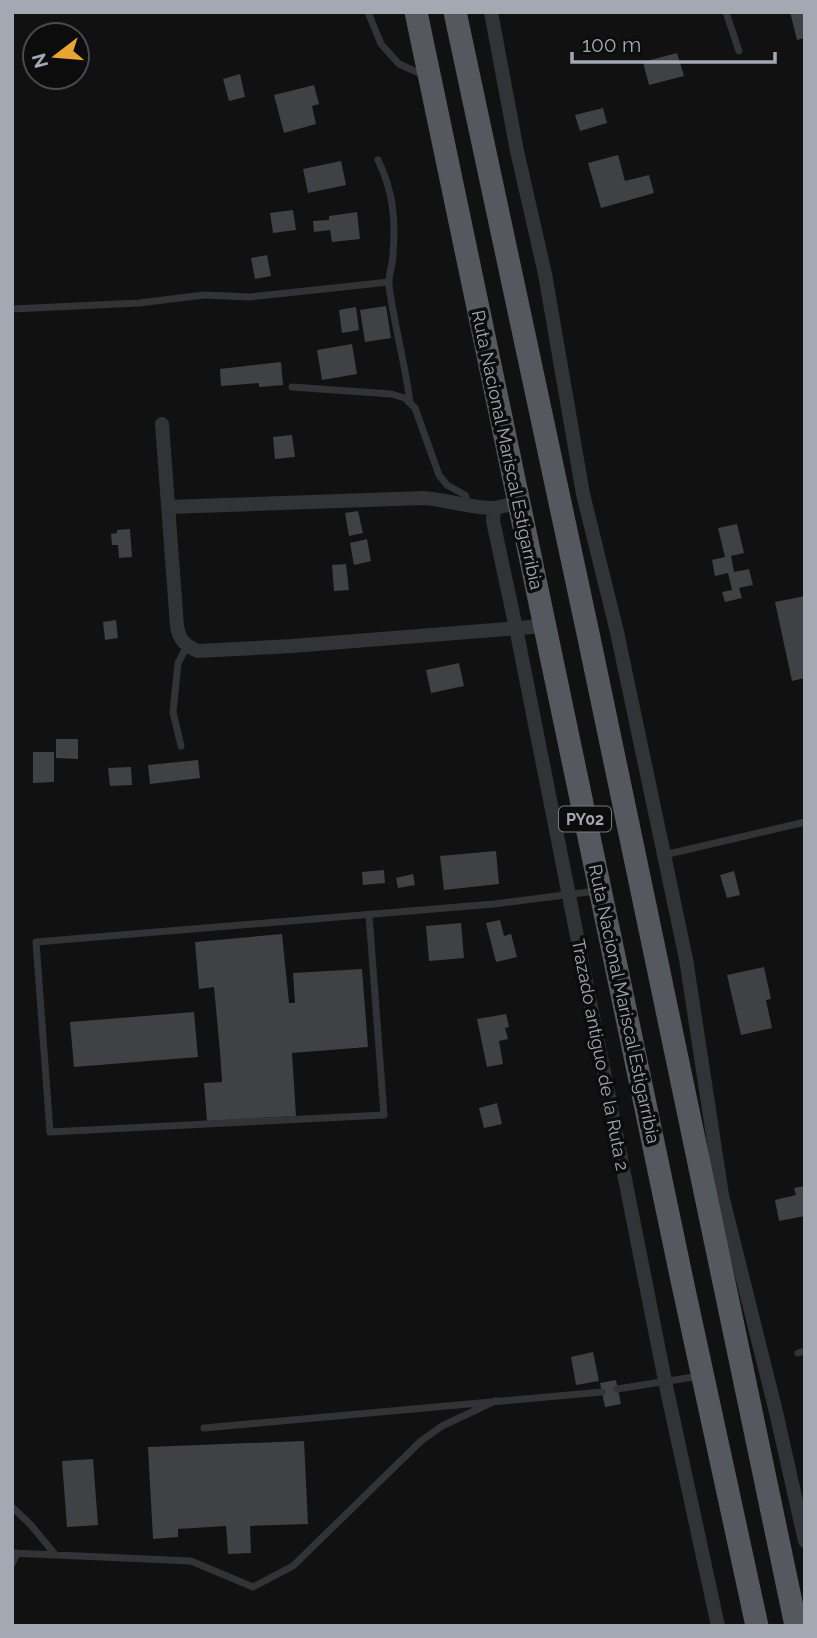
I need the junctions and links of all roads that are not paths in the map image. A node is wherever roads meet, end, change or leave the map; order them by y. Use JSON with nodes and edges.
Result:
{"nodes":[{"id":1,"x":369,"y":12,"type":"edge"},
{"id":2,"x":416,"y":12,"type":"edge"},
{"id":3,"x":455,"y":12,"type":"edge"},
{"id":4,"x":491,"y":12,"type":"edge"},
{"id":5,"x":726,"y":12,"type":"edge"},
{"id":6,"x":739,"y":51,"type":"dead end"},
{"id":7,"x":429,"y":78,"type":"junction"},
{"id":8,"x":378,"y":160,"type":"dead end"},
{"id":9,"x":389,"y":282,"type":"junction"},
{"id":10,"x":12,"y":309,"type":"edge"},
{"id":11,"x":292,"y":387,"type":"dead end"},
{"id":12,"x":410,"y":402,"type":"junction"},
{"id":13,"x":162,"y":424,"type":"dead end"},
{"id":14,"x":518,"y":503,"type":"junction"},
{"id":15,"x":470,"y":506,"type":"junction"},
{"id":16,"x":168,"y":507,"type":"junction"},
{"id":17,"x":494,"y":508,"type":"junction"},
{"id":18,"x":544,"y":626,"type":"junction"},
{"id":19,"x":516,"y":628,"type":"junction"},
{"id":20,"x":187,"y":646,"type":"junction"},
{"id":21,"x":181,"y":746,"type":"dead end"},
{"id":22,"x":805,"y":822,"type":"edge"},
{"id":23,"x":664,"y":856,"type":"junction"},
{"id":24,"x":600,"y":890,"type":"junction"},
{"id":25,"x":568,"y":894,"type":"junction"},
{"id":26,"x":369,"y":915,"type":"junction"},
{"id":27,"x":703,"y":1375,"type":"junction"},
{"id":28,"x":665,"y":1381,"type":"junction"},
{"id":29,"x":617,"y":1389,"type":"dead end"},
{"id":30,"x":601,"y":1392,"type":"dead end"},
{"id":31,"x":495,"y":1401,"type":"junction"},
{"id":32,"x":204,"y":1428,"type":"dead end"},
{"id":33,"x":12,"y":1507,"type":"edge"},
{"id":34,"x":805,"y":1541,"type":"edge"},
{"id":35,"x":15,"y":1553,"type":"edge"},
{"id":36,"x":54,"y":1553,"type":"junction"},
{"id":37,"x":12,"y":1564,"type":"edge"},
{"id":38,"x":718,"y":1626,"type":"edge"},
{"id":39,"x":757,"y":1626,"type":"edge"},
{"id":40,"x":796,"y":1626,"type":"edge"}],
"edges":[{"from":1,"to":7,"type":"lane"},
{"from":2,"to":7,"type":"highway","name":"Ruta Nacional Mariscal Estigarribia","number":"PY02"},
{"from":3,"to":40,"type":"highway","number":"PY02"},
{"from":4,"to":23,"type":"street"},
{"from":5,"to":6,"type":"lane"},
{"from":7,"to":14,"type":"highway","name":"Ruta Nacional Mariscal Estigarribia","number":"PY02"},
{"from":8,"to":9,"type":"lane"},
{"from":9,"to":10,"type":"lane"},
{"from":9,"to":12,"type":"lane"},
{"from":11,"to":12,"type":"lane"},
{"from":12,"to":15,"type":"lane"},
{"from":13,"to":16,"type":"street"},
{"from":14,"to":17,"type":"street"},
{"from":14,"to":18,"type":"highway","name":"Ruta Nacional Mariscal Estigarribia","number":"PY02"},
{"from":15,"to":16,"type":"street"},
{"from":15,"to":17,"type":"street"},
{"from":16,"to":20,"type":"street"},
{"from":17,"to":19,"type":"street","name":"Trazado antiguo de la Ruta 2"},
{"from":18,"to":19,"type":"street"},
{"from":18,"to":24,"type":"highway","name":"Ruta Nacional Mariscal Estigarribia","number":"PY02"},
{"from":19,"to":20,"type":"street"},
{"from":19,"to":25,"type":"street","name":"Trazado antiguo de la Ruta 2"},
{"from":20,"to":21,"type":"lane"},
{"from":22,"to":23,"type":"lane"},
{"from":23,"to":34,"type":"street"},
{"from":24,"to":25,"type":"lane"},
{"from":24,"to":27,"type":"highway","name":"Ruta Nacional Mariscal Estigarribia","number":"PY02"},
{"from":25,"to":26,"type":"lane"},
{"from":25,"to":28,"type":"street","name":"Trazado antiguo de la Ruta 2"},
{"from":26,"to":26,"type":"lane"},
{"from":27,"to":28,"type":"lane"},
{"from":27,"to":39,"type":"highway","name":"Ruta Nacional Mariscal Estigarribia","number":"PY02"},
{"from":28,"to":29,"type":"lane"},
{"from":28,"to":38,"type":"street","name":"Trazado antiguo de la Ruta 2"},
{"from":30,"to":31,"type":"lane"},
{"from":31,"to":32,"type":"lane"},
{"from":31,"to":36,"type":"lane"},
{"from":33,"to":36,"type":"lane"},
{"from":35,"to":36,"type":"lane"},
{"from":35,"to":37,"type":"lane"}]}
